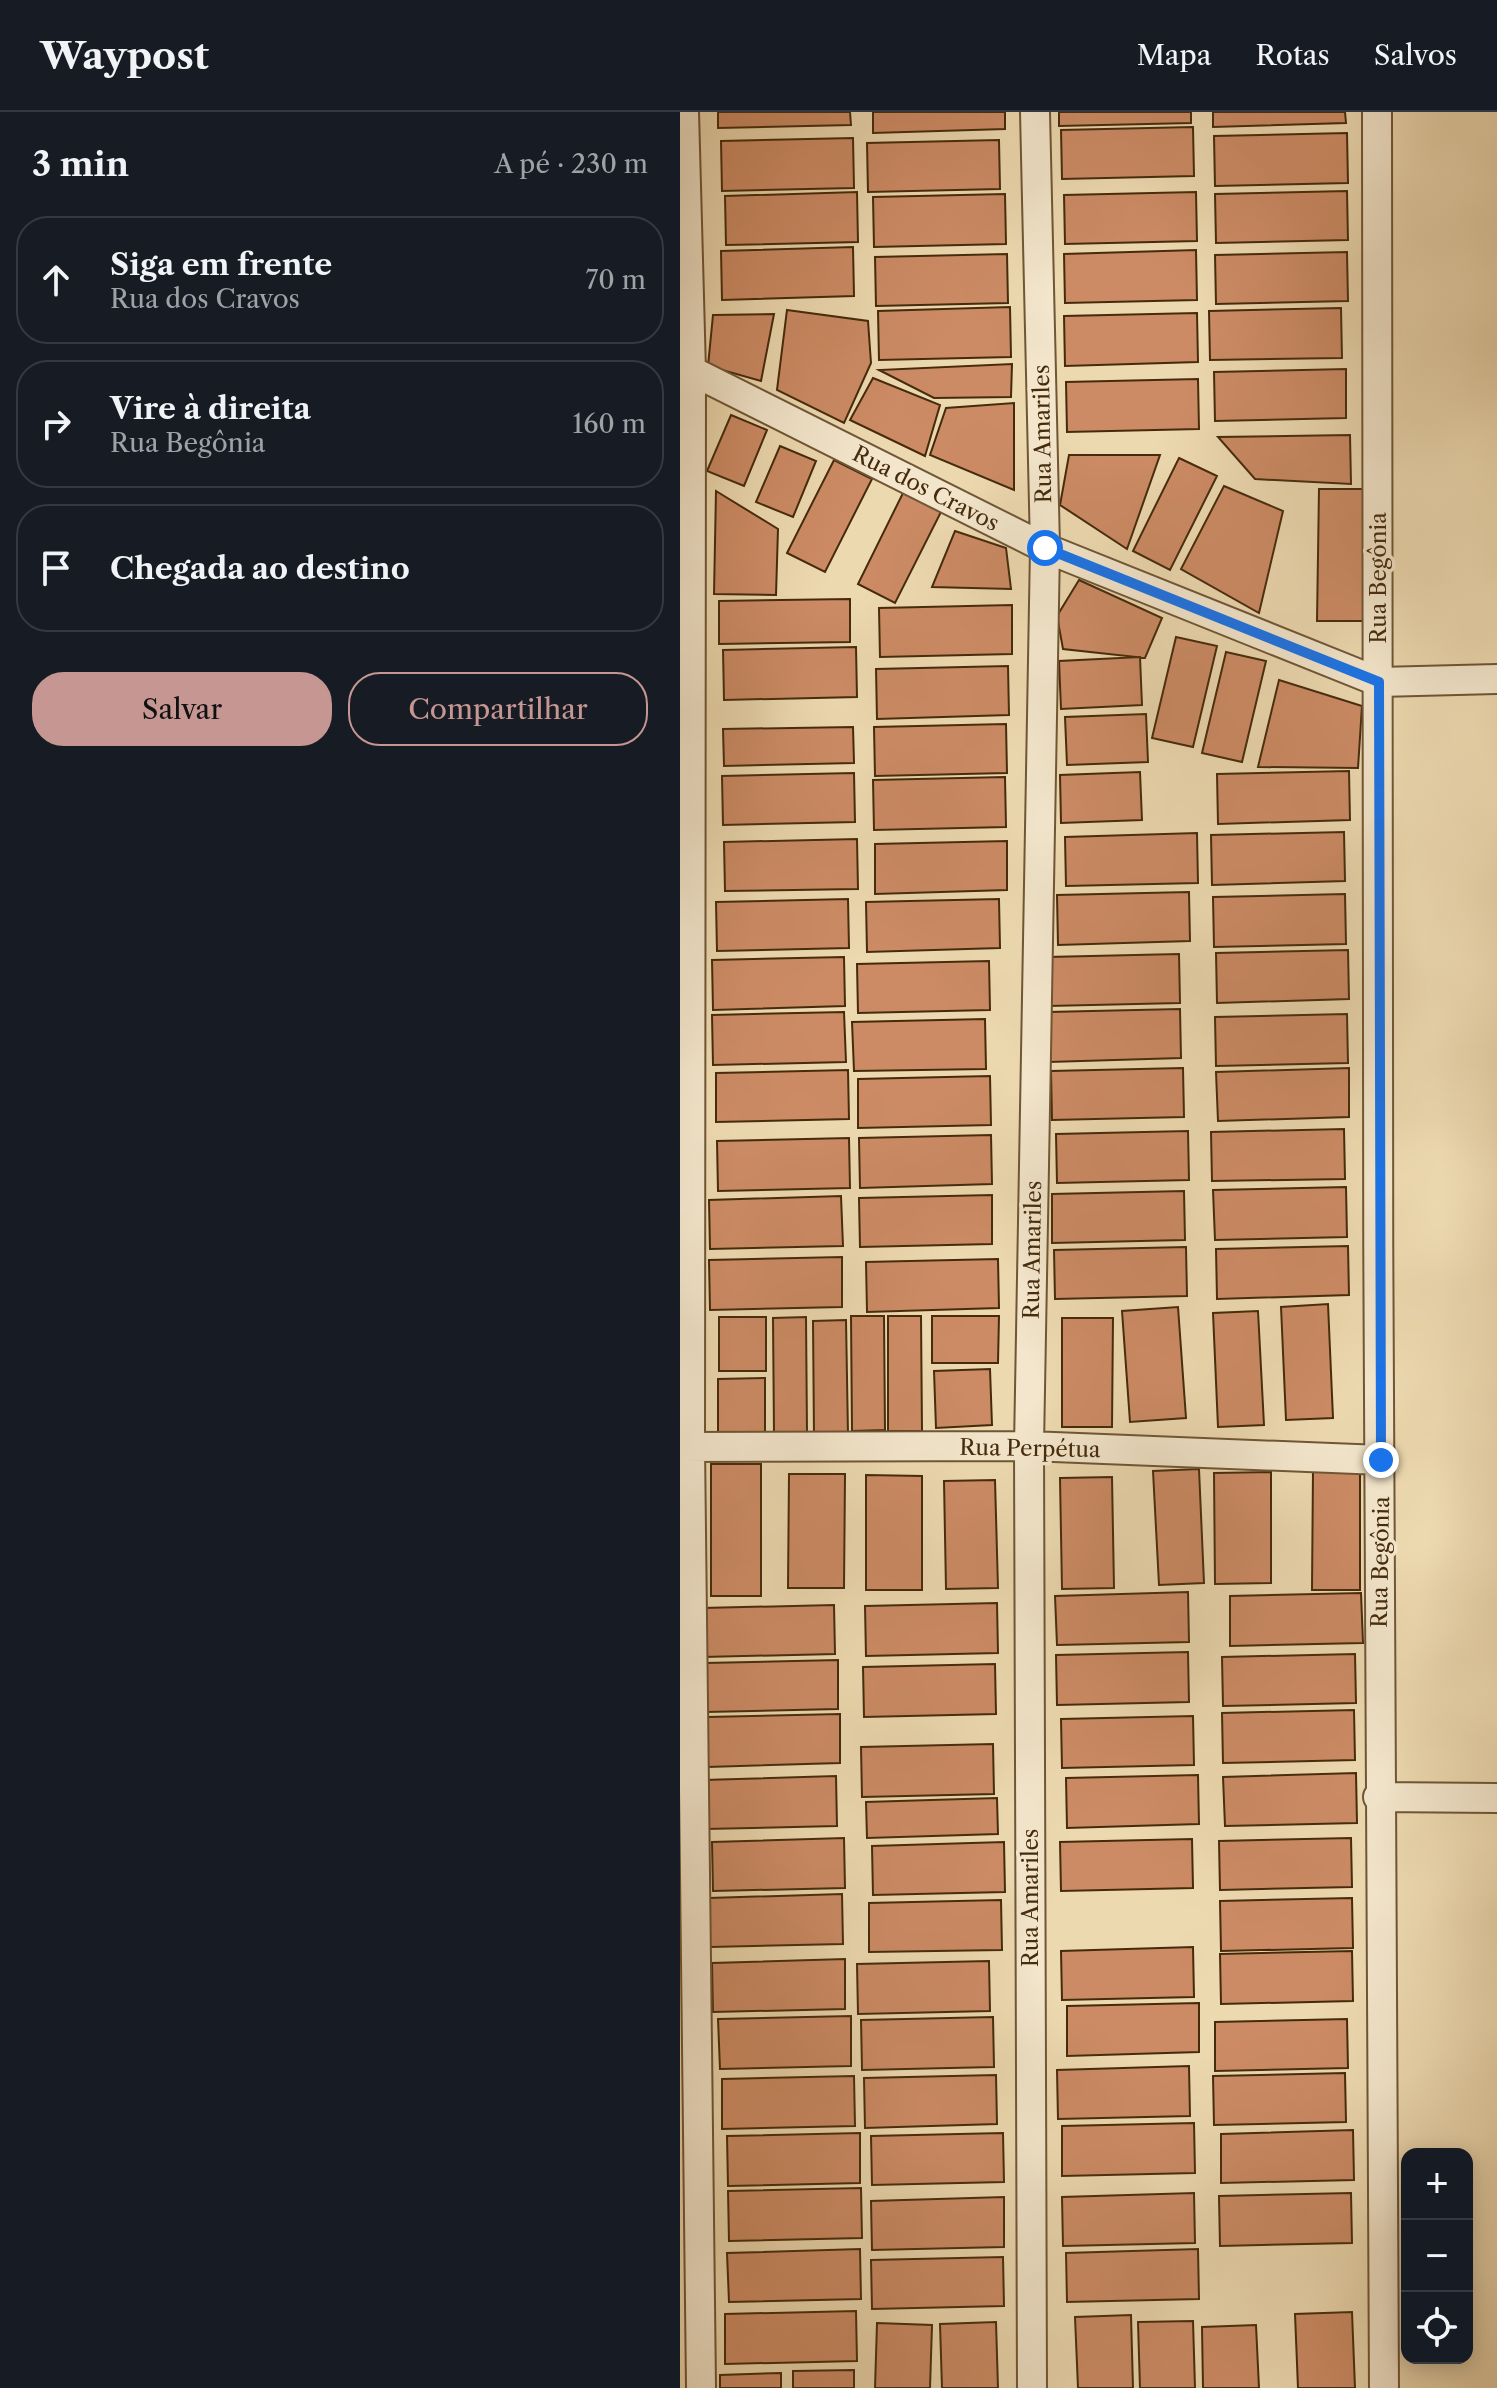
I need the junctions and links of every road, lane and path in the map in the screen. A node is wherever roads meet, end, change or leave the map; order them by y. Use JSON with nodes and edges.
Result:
{"nodes":[{"id":1,"x":684,"y":112,"type":"edge"},
{"id":2,"x":1035,"y":112,"type":"edge"},
{"id":3,"x":1377,"y":112,"type":"edge"},
{"id":4,"x":686,"y":368,"type":"edge"},
{"id":5,"x":1045,"y":548,"type":"junction"},
{"id":6,"x":1497,"y":679,"type":"edge"},
{"id":7,"x":1379,"y":682,"type":"junction"},
{"id":8,"x":1029,"y":1446,"type":"junction"},
{"id":9,"x":685,"y":1447,"type":"edge"},
{"id":10,"x":1381,"y":1460,"type":"junction"},
{"id":11,"x":1378,"y":1797,"type":"junction"},
{"id":12,"x":1497,"y":1798,"type":"edge"},
{"id":13,"x":701,"y":2388,"type":"edge"},
{"id":14,"x":1032,"y":2388,"type":"edge"},
{"id":15,"x":1384,"y":2388,"type":"edge"}],
"edges":[{"from":1,"to":4,"type":"street"},
{"from":2,"to":5,"type":"street","name":"Rua Amariles"},
{"from":3,"to":7,"type":"street","name":"Rua Begônia"},
{"from":4,"to":5,"type":"street","name":"Rua dos Cravos"},
{"from":4,"to":9,"type":"street"},
{"from":5,"to":7,"type":"street","name":"Rua dos Cravos"},
{"from":5,"to":8,"type":"street","name":"Rua Amariles"},
{"from":6,"to":7,"type":"street","name":"Rua dos Cravos"},
{"from":7,"to":10,"type":"street","name":"Rua Begônia"},
{"from":8,"to":9,"type":"street","name":"Rua Perpétua"},
{"from":8,"to":10,"type":"street","name":"Rua Perpétua"},
{"from":8,"to":14,"type":"street","name":"Rua Amariles"},
{"from":9,"to":13,"type":"street"},
{"from":10,"to":11,"type":"street","name":"Rua Begônia"},
{"from":11,"to":12,"type":"street"},
{"from":11,"to":15,"type":"street","name":"Rua Begônia"}]}
